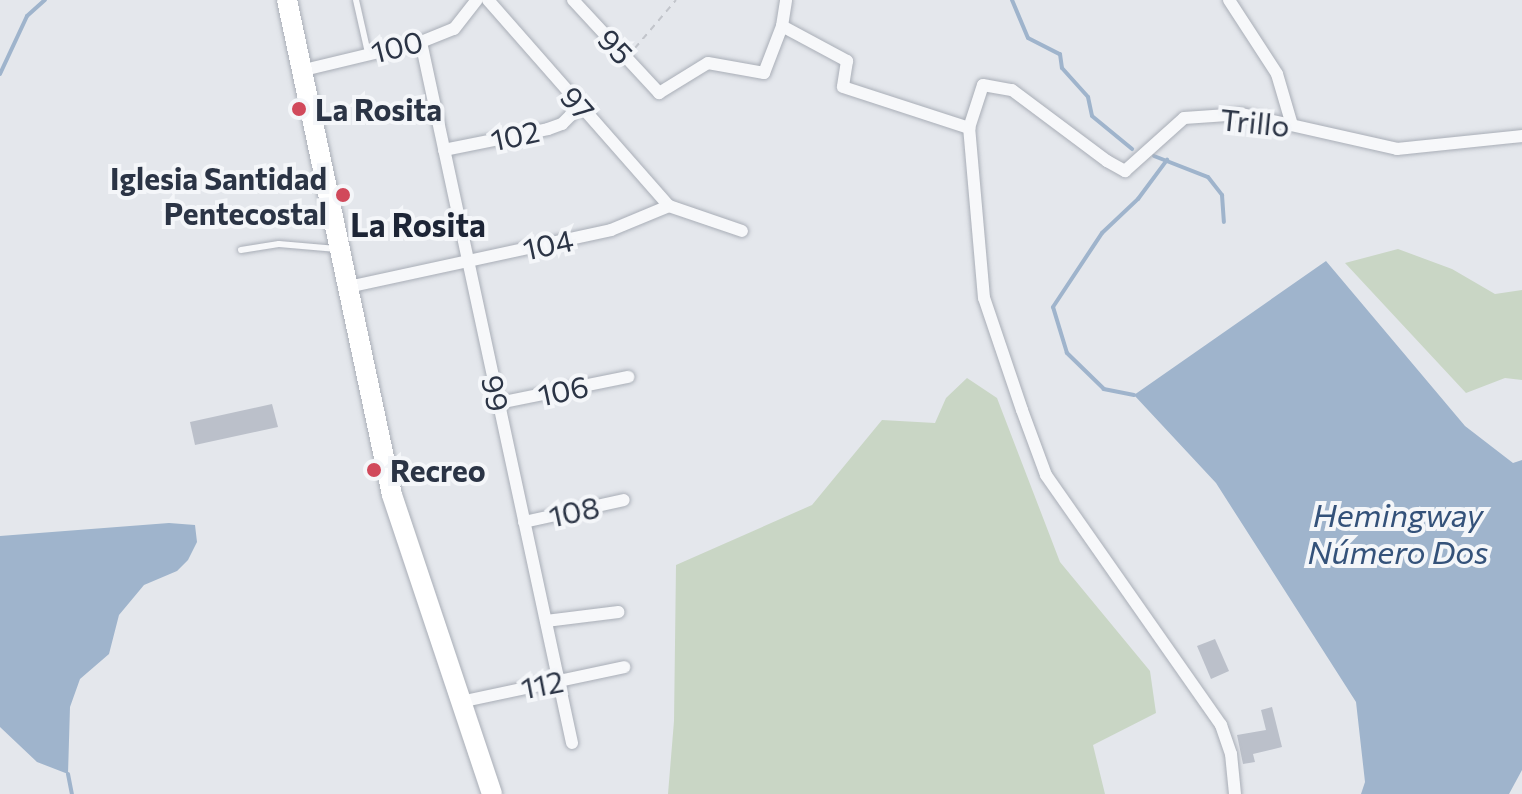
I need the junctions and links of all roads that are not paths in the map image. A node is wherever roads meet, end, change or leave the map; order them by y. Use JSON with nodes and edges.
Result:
{"nodes":[{"id":1,"x":287,"y":0,"type":"edge"},
{"id":2,"x":356,"y":0,"type":"edge"},
{"id":3,"x":477,"y":0,"type":"edge"},
{"id":4,"x":488,"y":0,"type":"edge"},
{"id":5,"x":573,"y":0,"type":"edge"},
{"id":6,"x":786,"y":0,"type":"edge"},
{"id":7,"x":1229,"y":0,"type":"edge"},
{"id":8,"x":782,"y":26,"type":"junction"},
{"id":9,"x":421,"y":42,"type":"junction"},
{"id":10,"x":368,"y":53,"type":"junction"},
{"id":11,"x":304,"y":70,"type":"junction"},
{"id":12,"x":580,"y":106,"type":"junction"},
{"id":13,"x":1292,"y":125,"type":"junction"},
{"id":14,"x":969,"y":128,"type":"junction"},
{"id":15,"x":1522,"y":136,"type":"edge"},
{"id":16,"x":444,"y":150,"type":"junction"},
{"id":17,"x":669,"y":206,"type":"junction"},
{"id":18,"x":742,"y":231,"type":"dead end"},
{"id":19,"x":241,"y":250,"type":"dead end"},
{"id":20,"x":340,"y":250,"type":"junction"},
{"id":21,"x":467,"y":261,"type":"junction"},
{"id":22,"x":348,"y":287,"type":"junction"},
{"id":23,"x":628,"y":377,"type":"dead end"},
{"id":24,"x":499,"y":403,"type":"junction"},
{"id":25,"x":624,"y":500,"type":"dead end"},
{"id":26,"x":524,"y":522,"type":"junction"},
{"id":27,"x":618,"y":612,"type":"dead end"},
{"id":28,"x":546,"y":621,"type":"junction"},
{"id":29,"x":624,"y":667,"type":"dead end"},
{"id":30,"x":560,"y":680,"type":"junction"},
{"id":31,"x":460,"y":702,"type":"junction"},
{"id":32,"x":572,"y":743,"type":"dead end"},
{"id":33,"x":492,"y":794,"type":"edge"},
{"id":34,"x":1235,"y":794,"type":"edge"}],
"edges":[{"from":1,"to":11,"type":"main road"},
{"from":2,"to":10,"type":"lane"},
{"from":3,"to":9,"type":"street","name":"100"},
{"from":4,"to":12,"type":"street","name":"97"},
{"from":5,"to":8,"type":"street","name":"95"},
{"from":6,"to":8,"type":"street"},
{"from":7,"to":13,"type":"street"},
{"from":8,"to":14,"type":"street"},
{"from":9,"to":10,"type":"street","name":"100"},
{"from":9,"to":16,"type":"street","name":"99"},
{"from":10,"to":11,"type":"street","name":"100"},
{"from":11,"to":20,"type":"main road"},
{"from":12,"to":16,"type":"street","name":"102"},
{"from":12,"to":17,"type":"street","name":"97"},
{"from":13,"to":14,"type":"street","name":"Trillo"},
{"from":13,"to":15,"type":"street","name":"Trillo"},
{"from":14,"to":34,"type":"street"},
{"from":16,"to":21,"type":"street","name":"99"},
{"from":17,"to":18,"type":"street"},
{"from":17,"to":21,"type":"street","name":"104"},
{"from":19,"to":20,"type":"lane"},
{"from":20,"to":22,"type":"main road"},
{"from":21,"to":22,"type":"street","name":"104"},
{"from":21,"to":24,"type":"street","name":"99"},
{"from":22,"to":31,"type":"main road"},
{"from":23,"to":24,"type":"street","name":"106"},
{"from":24,"to":26,"type":"street","name":"99"},
{"from":25,"to":26,"type":"street","name":"108"},
{"from":26,"to":28,"type":"street","name":"99"},
{"from":27,"to":28,"type":"street"},
{"from":28,"to":30,"type":"street","name":"99"},
{"from":29,"to":30,"type":"street","name":"112"},
{"from":30,"to":31,"type":"street","name":"112"},
{"from":30,"to":32,"type":"street","name":"99"},
{"from":31,"to":33,"type":"main road"}]}
